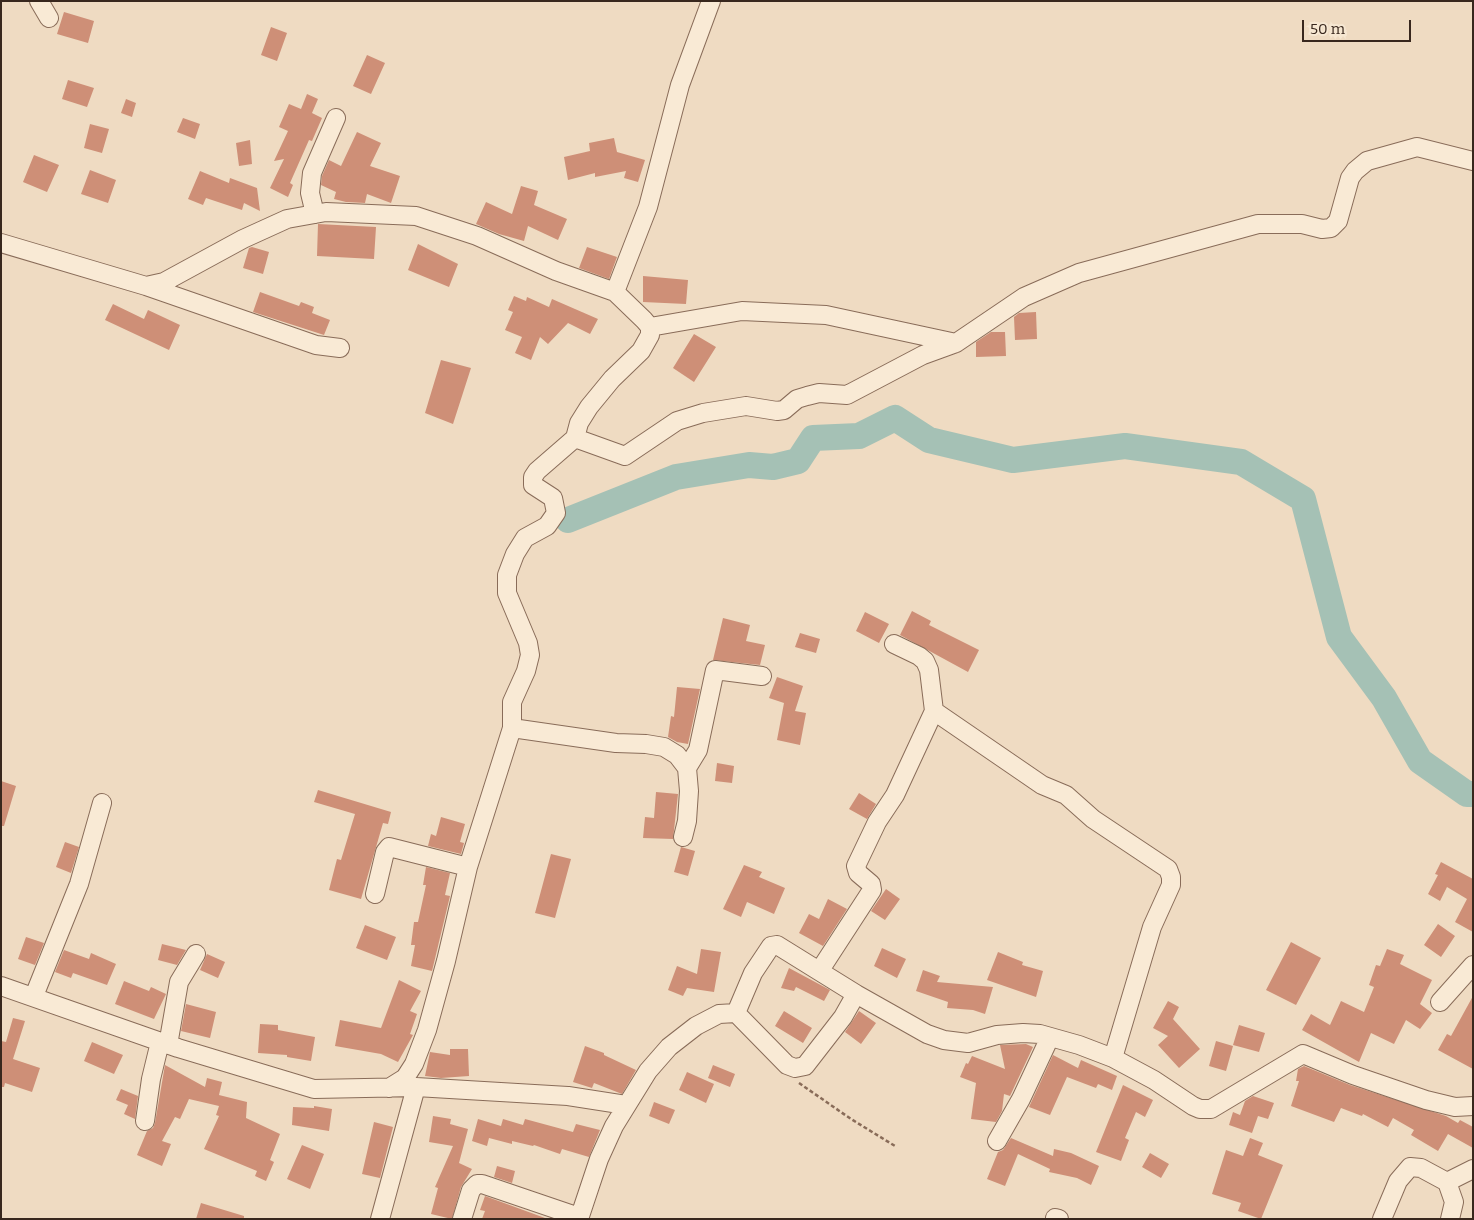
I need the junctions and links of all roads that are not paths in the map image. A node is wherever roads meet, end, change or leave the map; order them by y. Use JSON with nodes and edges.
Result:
{"nodes":[{"id":1,"x":39,"y":1,"type":"edge"},
{"id":2,"x":711,"y":1,"type":"edge"},
{"id":3,"x":49,"y":18,"type":"dead end"},
{"id":4,"x":336,"y":118,"type":"dead end"},
{"id":5,"x":1473,"y":161,"type":"edge"},
{"id":6,"x":315,"y":214,"type":"junction"},
{"id":7,"x":1,"y":243,"type":"edge"},
{"id":8,"x":146,"y":286,"type":"junction"},
{"id":9,"x":615,"y":292,"type":"junction"},
{"id":10,"x":650,"y":327,"type":"junction"},
{"id":11,"x":956,"y":343,"type":"junction"},
{"id":12,"x":340,"y":348,"type":"dead end"},
{"id":13,"x":575,"y":438,"type":"junction"},
{"id":14,"x":894,"y":644,"type":"dead end"},
{"id":15,"x":762,"y":676,"type":"dead end"},
{"id":16,"x":934,"y":711,"type":"junction"},
{"id":17,"x":512,"y":728,"type":"junction"},
{"id":18,"x":687,"y":768,"type":"junction"},
{"id":19,"x":102,"y":802,"type":"dead end"},
{"id":20,"x":682,"y":837,"type":"dead end"},
{"id":21,"x":468,"y":867,"type":"junction"},
{"id":22,"x":375,"y":894,"type":"dead end"},
{"id":23,"x":196,"y":954,"type":"dead end"},
{"id":24,"x":1473,"y":965,"type":"edge"},
{"id":25,"x":820,"y":970,"type":"junction"},
{"id":26,"x":1,"y":986,"type":"edge"},
{"id":27,"x":856,"y":994,"type":"junction"},
{"id":28,"x":34,"y":996,"type":"junction"},
{"id":29,"x":1440,"y":1002,"type":"dead end"},
{"id":30,"x":736,"y":1013,"type":"junction"},
{"id":31,"x":1050,"y":1037,"type":"junction"},
{"id":32,"x":164,"y":1043,"type":"junction"},
{"id":33,"x":1113,"y":1058,"type":"junction"},
{"id":34,"x":416,"y":1087,"type":"junction"},
{"id":35,"x":389,"y":1088,"type":"junction"},
{"id":36,"x":626,"y":1105,"type":"junction"},
{"id":37,"x":1473,"y":1106,"type":"edge"},
{"id":38,"x":145,"y":1121,"type":"dead end"},
{"id":39,"x":997,"y":1141,"type":"dead end"},
{"id":40,"x":1472,"y":1170,"type":"edge"},
{"id":41,"x":1448,"y":1182,"type":"junction"},
{"id":42,"x":579,"y":1218,"type":"edge"},
{"id":43,"x":380,"y":1219,"type":"edge"},
{"id":44,"x":462,"y":1219,"type":"edge"},
{"id":45,"x":1382,"y":1219,"type":"edge"},
{"id":46,"x":1450,"y":1219,"type":"edge"}],
"edges":[{"from":1,"to":3,"type":"street"},
{"from":2,"to":9,"type":"street"},
{"from":4,"to":6,"type":"street"},
{"from":5,"to":11,"type":"street"},
{"from":6,"to":8,"type":"street"},
{"from":6,"to":9,"type":"street"},
{"from":7,"to":8,"type":"street"},
{"from":8,"to":12,"type":"street"},
{"from":9,"to":10,"type":"street"},
{"from":10,"to":11,"type":"street"},
{"from":10,"to":13,"type":"street"},
{"from":11,"to":13,"type":"street"},
{"from":13,"to":17,"type":"street"},
{"from":14,"to":16,"type":"street"},
{"from":15,"to":18,"type":"street"},
{"from":16,"to":25,"type":"street"},
{"from":16,"to":33,"type":"street"},
{"from":17,"to":18,"type":"street"},
{"from":17,"to":21,"type":"street"},
{"from":18,"to":20,"type":"street"},
{"from":19,"to":28,"type":"street"},
{"from":21,"to":22,"type":"street"},
{"from":21,"to":35,"type":"street"},
{"from":23,"to":32,"type":"street"},
{"from":24,"to":29,"type":"street"},
{"from":25,"to":27,"type":"street"},
{"from":25,"to":30,"type":"street"},
{"from":26,"to":28,"type":"street"},
{"from":27,"to":30,"type":"street"},
{"from":27,"to":31,"type":"street"},
{"from":28,"to":32,"type":"street"},
{"from":30,"to":36,"type":"street"},
{"from":31,"to":33,"type":"street"},
{"from":31,"to":39,"type":"street"},
{"from":32,"to":35,"type":"street"},
{"from":32,"to":38,"type":"street"},
{"from":33,"to":37,"type":"street"},
{"from":34,"to":35,"type":"street"},
{"from":34,"to":36,"type":"street"},
{"from":34,"to":43,"type":"street"},
{"from":36,"to":42,"type":"street"},
{"from":40,"to":41,"type":"street"},
{"from":41,"to":45,"type":"street"},
{"from":41,"to":46,"type":"street"},
{"from":42,"to":44,"type":"street"}]}
